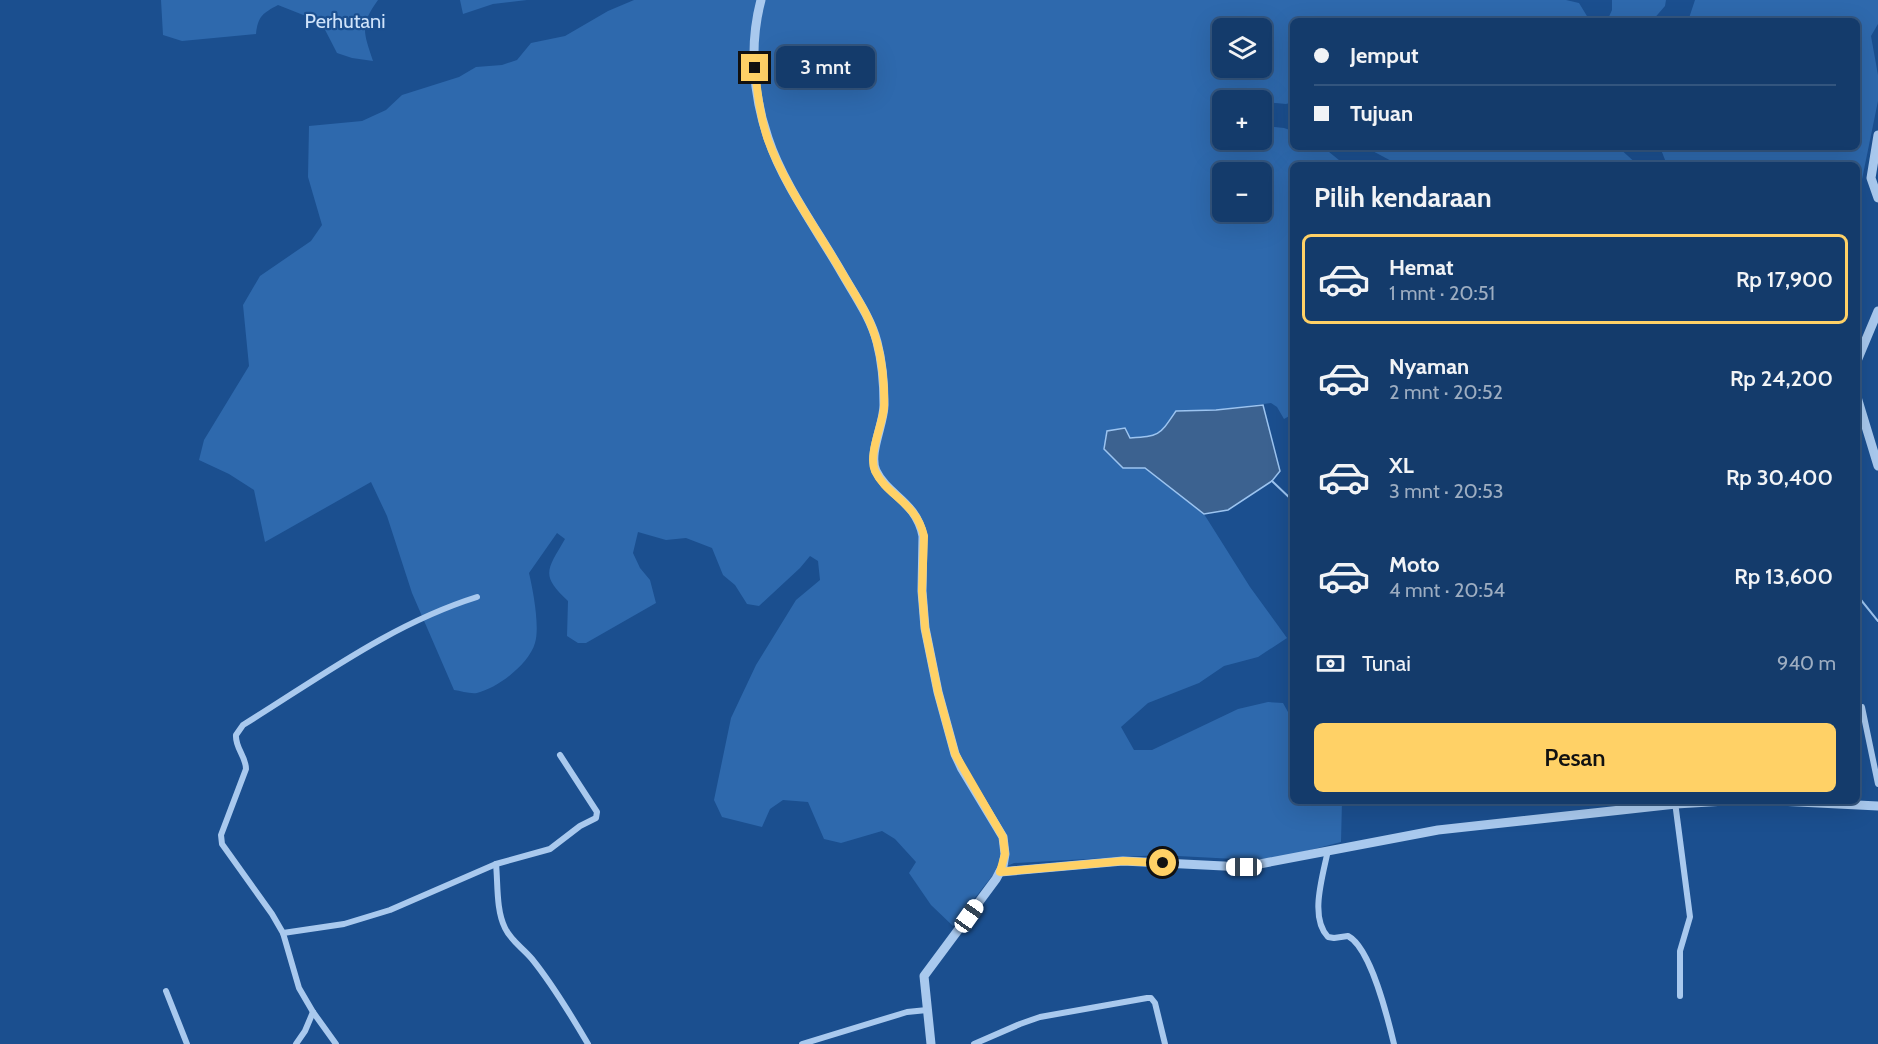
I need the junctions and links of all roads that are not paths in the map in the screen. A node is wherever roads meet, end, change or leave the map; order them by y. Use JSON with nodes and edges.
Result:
{"nodes":[{"id":1,"x":761,"y":0,"type":"edge"},
{"id":2,"x":1878,"y":135,"type":"edge"},
{"id":3,"x":1878,"y":198,"type":"edge"},
{"id":4,"x":1878,"y":311,"type":"edge"},
{"id":5,"x":1860,"y":354,"type":"edge"},
{"id":6,"x":1860,"y":409,"type":"edge"},
{"id":7,"x":1878,"y":466,"type":"edge"},
{"id":8,"x":477,"y":597,"type":"dead end"},
{"id":9,"x":1862,"y":707,"type":"dead end"},
{"id":10,"x":560,"y":755,"type":"dead end"},
{"id":11,"x":1878,"y":784,"type":"edge"},
{"id":12,"x":1658,"y":804,"type":"edge"},
{"id":13,"x":1675,"y":804,"type":"edge"},
{"id":14,"x":1838,"y":804,"type":"edge"},
{"id":15,"x":1878,"y":806,"type":"edge"},
{"id":16,"x":1328,"y":850,"type":"junction"},
{"id":17,"x":496,"y":864,"type":"junction"},
{"id":18,"x":1000,"y":872,"type":"junction"},
{"id":19,"x":283,"y":933,"type":"junction"},
{"id":20,"x":166,"y":991,"type":"dead end"},
{"id":21,"x":1680,"y":996,"type":"dead end"},
{"id":22,"x":927,"y":1010,"type":"junction"},
{"id":23,"x":313,"y":1012,"type":"junction"},
{"id":24,"x":187,"y":1044,"type":"edge"},
{"id":25,"x":296,"y":1044,"type":"edge"},
{"id":26,"x":336,"y":1044,"type":"edge"},
{"id":27,"x":588,"y":1044,"type":"edge"},
{"id":28,"x":802,"y":1044,"type":"edge"},
{"id":29,"x":931,"y":1044,"type":"edge"},
{"id":30,"x":974,"y":1044,"type":"edge"},
{"id":31,"x":1165,"y":1044,"type":"edge"},
{"id":32,"x":1394,"y":1044,"type":"edge"}],
"edges":[{"from":1,"to":18,"type":"street"},
{"from":2,"to":3,"type":"street"},
{"from":4,"to":5,"type":"street"},
{"from":6,"to":7,"type":"street"},
{"from":8,"to":19,"type":"street"},
{"from":9,"to":11,"type":"street"},
{"from":10,"to":17,"type":"street"},
{"from":12,"to":16,"type":"street"},
{"from":13,"to":21,"type":"street"},
{"from":14,"to":15,"type":"street"},
{"from":16,"to":18,"type":"street"},
{"from":16,"to":32,"type":"street"},
{"from":17,"to":19,"type":"street"},
{"from":17,"to":27,"type":"street"},
{"from":18,"to":22,"type":"street"},
{"from":19,"to":23,"type":"street"},
{"from":20,"to":24,"type":"street"},
{"from":22,"to":28,"type":"street"},
{"from":22,"to":29,"type":"street"},
{"from":23,"to":25,"type":"street"},
{"from":23,"to":26,"type":"street"},
{"from":30,"to":31,"type":"street"}]}
